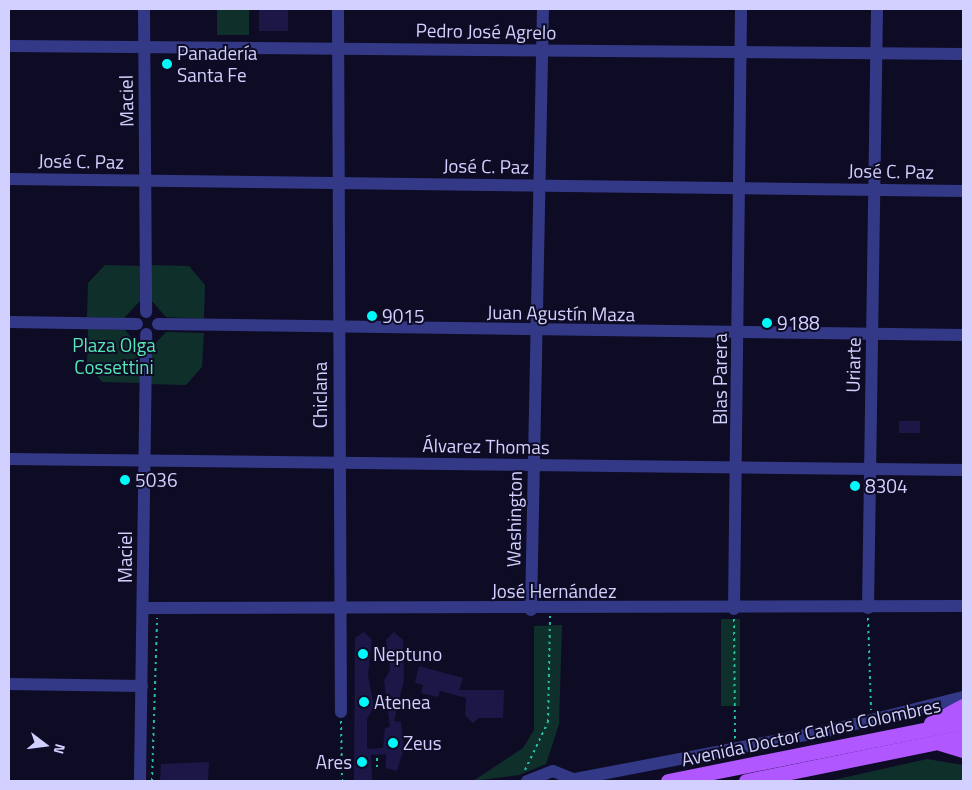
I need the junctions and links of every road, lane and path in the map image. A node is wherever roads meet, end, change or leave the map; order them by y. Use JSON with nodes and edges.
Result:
{"nodes":[{"id":1,"x":144,"y":9,"type":"edge"},
{"id":2,"x":338,"y":9,"type":"edge"},
{"id":3,"x":543,"y":9,"type":"edge"},
{"id":4,"x":741,"y":9,"type":"edge"},
{"id":5,"x":877,"y":9,"type":"edge"},
{"id":6,"x":9,"y":46,"type":"edge"},
{"id":7,"x":144,"y":47,"type":"junction"},
{"id":8,"x":338,"y":49,"type":"junction"},
{"id":9,"x":542,"y":51,"type":"junction"},
{"id":10,"x":740,"y":52,"type":"junction"},
{"id":11,"x":876,"y":53,"type":"junction"},
{"id":12,"x":963,"y":54,"type":"edge"},
{"id":13,"x":9,"y":179,"type":"edge"},
{"id":14,"x":147,"y":181,"type":"junction"},
{"id":15,"x":338,"y":183,"type":"junction"},
{"id":16,"x":539,"y":185,"type":"junction"},
{"id":17,"x":740,"y":188,"type":"junction"},
{"id":18,"x":875,"y":190,"type":"junction"},
{"id":19,"x":963,"y":191,"type":"edge"},
{"id":20,"x":146,"y":312,"type":"junction"},
{"id":21,"x":9,"y":322,"type":"edge"},
{"id":22,"x":158,"y":324,"type":"junction"},
{"id":23,"x":339,"y":327,"type":"junction"},
{"id":24,"x":141,"y":329,"type":"junction"},
{"id":25,"x":536,"y":332,"type":"junction"},
{"id":26,"x":738,"y":334,"type":"junction"},
{"id":27,"x":872,"y":334,"type":"junction"},
{"id":28,"x":963,"y":335,"type":"edge"},
{"id":29,"x":9,"y":459,"type":"edge"},
{"id":30,"x":145,"y":461,"type":"junction"},
{"id":31,"x":339,"y":463,"type":"junction"},
{"id":32,"x":533,"y":466,"type":"junction"},
{"id":33,"x":739,"y":468,"type":"junction"},
{"id":34,"x":870,"y":469,"type":"junction"},
{"id":35,"x":963,"y":470,"type":"edge"},
{"id":36,"x":963,"y":606,"type":"edge"},
{"id":37,"x":339,"y":607,"type":"junction"},
{"id":38,"x":150,"y":608,"type":"junction"},
{"id":39,"x":868,"y":608,"type":"junction"},
{"id":40,"x":734,"y":609,"type":"junction"},
{"id":41,"x":531,"y":610,"type":"junction"},
{"id":42,"x":550,"y":610,"type":"junction"},
{"id":43,"x":9,"y":684,"type":"edge"},
{"id":44,"x":142,"y":686,"type":"junction"},
{"id":45,"x":963,"y":697,"type":"edge"},
{"id":46,"x":963,"y":706,"type":"edge"},
{"id":47,"x":341,"y":712,"type":"joint"},
{"id":48,"x":872,"y":721,"type":"junction"},
{"id":49,"x":963,"y":722,"type":"edge"},
{"id":50,"x":923,"y":727,"type":"junction"},
{"id":51,"x":963,"y":737,"type":"edge"},
{"id":52,"x":933,"y":741,"type":"junction"},
{"id":53,"x":735,"y":748,"type":"junction"},
{"id":54,"x":963,"y":750,"type":"edge"},
{"id":55,"x":377,"y":754,"type":"dead end"},
{"id":56,"x":377,"y":767,"type":"dead end"},
{"id":57,"x":782,"y":778,"type":"edge"},
{"id":58,"x":525,"y":779,"type":"edge"},
{"id":59,"x":576,"y":780,"type":"edge"},
{"id":60,"x":140,"y":781,"type":"edge"},
{"id":61,"x":152,"y":781,"type":"edge"},
{"id":62,"x":342,"y":781,"type":"edge"},
{"id":63,"x":668,"y":781,"type":"edge"},
{"id":64,"x":746,"y":781,"type":"edge"}],
"edges":[{"from":1,"to":7,"type":"street","name":"Maciel"},
{"from":2,"to":8,"type":"street","name":"Chiclana"},
{"from":3,"to":9,"type":"street","name":"Washington"},
{"from":4,"to":10,"type":"street","name":"Blas Parera"},
{"from":5,"to":11,"type":"street","name":"Uriarte"},
{"from":6,"to":7,"type":"street","name":"Pedro José Agrelo"},
{"from":7,"to":8,"type":"street","name":"Pedro José Agrelo"},
{"from":7,"to":14,"type":"street","name":"Maciel"},
{"from":8,"to":9,"type":"street","name":"Pedro José Agrelo"},
{"from":8,"to":15,"type":"street","name":"Chiclana"},
{"from":9,"to":10,"type":"street","name":"Pedro José Agrelo"},
{"from":9,"to":16,"type":"street","name":"Washington"},
{"from":10,"to":11,"type":"street","name":"Pedro José Agrelo"},
{"from":10,"to":17,"type":"street","name":"Blas Parera"},
{"from":11,"to":12,"type":"street","name":"Pedro José Agrelo"},
{"from":11,"to":18,"type":"street","name":"Uriarte"},
{"from":13,"to":14,"type":"street","name":"José C. Paz"},
{"from":14,"to":15,"type":"street","name":"José C. Paz"},
{"from":14,"to":20,"type":"street","name":"Maciel"},
{"from":15,"to":16,"type":"street","name":"José C. Paz"},
{"from":15,"to":23,"type":"street","name":"Chiclana"},
{"from":16,"to":17,"type":"street","name":"José C. Paz"},
{"from":16,"to":25,"type":"street","name":"Washington"},
{"from":17,"to":18,"type":"street","name":"José C. Paz"},
{"from":17,"to":26,"type":"street","name":"Blas Parera"},
{"from":18,"to":19,"type":"street","name":"José C. Paz"},
{"from":18,"to":27,"type":"street","name":"Uriarte"},
{"from":20,"to":22,"type":"street"},
{"from":20,"to":24,"type":"street"},
{"from":21,"to":24,"type":"street"},
{"from":22,"to":23,"type":"street","name":"Juan Agustín Maza"},
{"from":22,"to":24,"type":"street"},
{"from":23,"to":25,"type":"street","name":"Juan Agustín Maza"},
{"from":23,"to":31,"type":"street","name":"Chiclana"},
{"from":24,"to":30,"type":"street","name":"Maciel"},
{"from":25,"to":26,"type":"street","name":"Juan Agustín Maza"},
{"from":25,"to":32,"type":"street","name":"Washington"},
{"from":26,"to":27,"type":"street","name":"Juan Agustín Maza"},
{"from":26,"to":33,"type":"street","name":"Blas Parera"},
{"from":27,"to":28,"type":"street","name":"Juan Agustín Maza"},
{"from":27,"to":34,"type":"street","name":"Uriarte"},
{"from":29,"to":30,"type":"street","name":"Álvarez Thomas"},
{"from":30,"to":31,"type":"street","name":"Álvarez Thomas"},
{"from":30,"to":38,"type":"street","name":"Maciel"},
{"from":31,"to":32,"type":"street","name":"Álvarez Thomas"},
{"from":31,"to":37,"type":"street","name":"Chiclana"},
{"from":32,"to":33,"type":"street","name":"Álvarez Thomas"},
{"from":32,"to":41,"type":"street","name":"Washington"},
{"from":33,"to":34,"type":"street","name":"Álvarez Thomas"},
{"from":33,"to":40,"type":"street","name":"Blas Parera"},
{"from":34,"to":35,"type":"street","name":"Álvarez Thomas"},
{"from":34,"to":39,"type":"street","name":"Uriarte"},
{"from":36,"to":39,"type":"street","name":"José Hernández"},
{"from":37,"to":38,"type":"street","name":"José Hernández"},
{"from":37,"to":41,"type":"street","name":"José Hernández"},
{"from":37,"to":47,"type":"street","name":"Chiclana"},
{"from":38,"to":44,"type":"street","name":"Maciel"},
{"from":38,"to":61,"type":"path"},
{"from":39,"to":40,"type":"street","name":"José Hernández"},
{"from":39,"to":48,"type":"path"},
{"from":40,"to":42,"type":"street","name":"José Hernández"},
{"from":40,"to":53,"type":"path"},
{"from":41,"to":42,"type":"street","name":"José Hernández"},
{"from":42,"to":58,"type":"path"},
{"from":43,"to":44,"type":"street"},
{"from":44,"to":60,"type":"street","name":"Maciel"},
{"from":45,"to":48,"type":"street"},
{"from":46,"to":50,"type":"main road"},
{"from":47,"to":62,"type":"path"},
{"from":48,"to":53,"type":"street"},
{"from":49,"to":50,"type":"main road","name":"Avenida Doctor Carlos Colombres"},
{"from":50,"to":63,"type":"main road","name":"Avenida Doctor Carlos Colombres"},
{"from":51,"to":52,"type":"main road","name":"Avenida Doctor Carlos Colombres"},
{"from":52,"to":54,"type":"main road"},
{"from":52,"to":57,"type":"main road","name":"Avenida Doctor Carlos Colombres"},
{"from":53,"to":59,"type":"street"},
{"from":55,"to":56,"type":"path"},
{"from":57,"to":64,"type":"main road","name":"Avenida Doctor Carlos Colombres"},
{"from":58,"to":59,"type":"street"}]}
